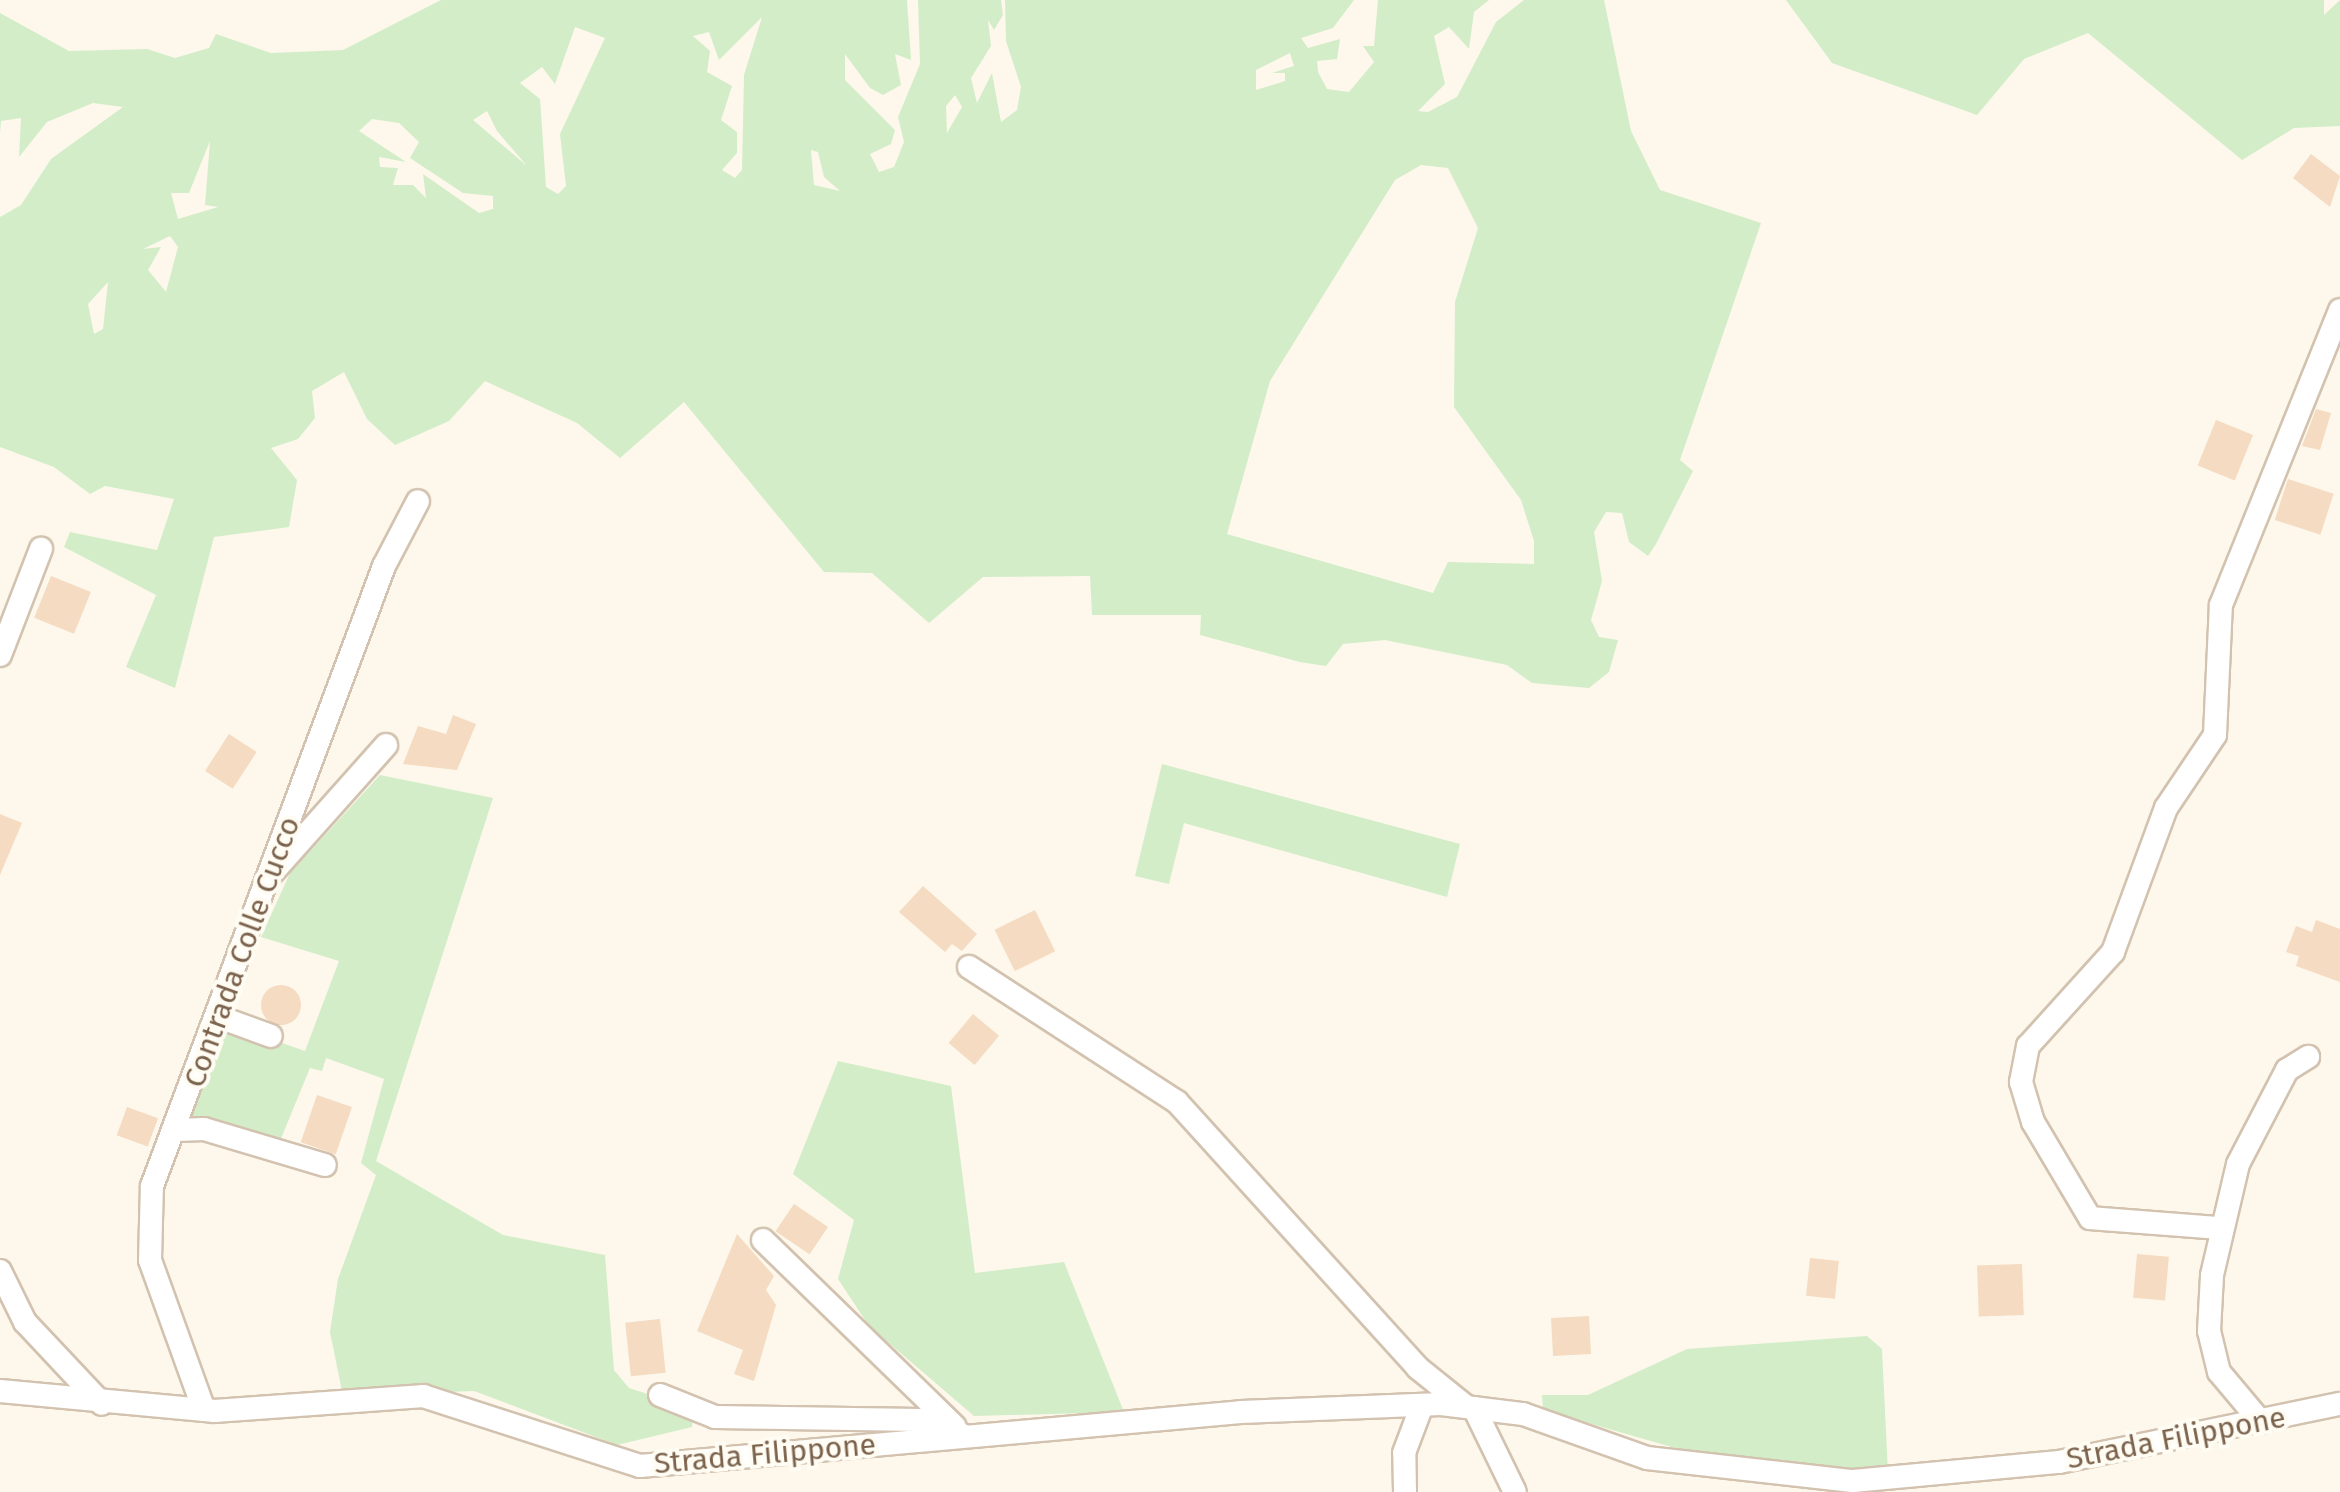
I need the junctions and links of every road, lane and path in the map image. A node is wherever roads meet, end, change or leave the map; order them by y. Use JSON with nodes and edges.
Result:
{"nodes":[{"id":1,"x":2340,"y":310,"type":"edge"},
{"id":2,"x":418,"y":501,"type":"dead end"},
{"id":3,"x":41,"y":549,"type":"dead end"},
{"id":4,"x":0,"y":655,"type":"edge"},
{"id":5,"x":386,"y":745,"type":"dead end"},
{"id":6,"x":273,"y":872,"type":"junction"},
{"id":7,"x":970,"y":967,"type":"dead end"},
{"id":8,"x":219,"y":1016,"type":"junction"},
{"id":9,"x":271,"y":1036,"type":"dead end"},
{"id":10,"x":2308,"y":1057,"type":"dead end"},
{"id":11,"x":176,"y":1130,"type":"junction"},
{"id":12,"x":325,"y":1165,"type":"dead end"},
{"id":13,"x":2219,"y":1228,"type":"junction"},
{"id":14,"x":763,"y":1240,"type":"dead end"},
{"id":15,"x":0,"y":1271,"type":"edge"},
{"id":16,"x":0,"y":1391,"type":"edge"},
{"id":17,"x":660,"y":1395,"type":"dead end"},
{"id":18,"x":102,"y":1404,"type":"junction"},
{"id":19,"x":2340,"y":1404,"type":"edge"},
{"id":20,"x":1422,"y":1405,"type":"junction"},
{"id":21,"x":1470,"y":1407,"type":"junction"},
{"id":22,"x":204,"y":1410,"type":"junction"},
{"id":23,"x":2261,"y":1422,"type":"junction"},
{"id":24,"x":964,"y":1435,"type":"junction"},
{"id":25,"x":1850,"y":1486,"type":"edge"},
{"id":26,"x":1405,"y":1492,"type":"edge"},
{"id":27,"x":1515,"y":1492,"type":"edge"}],
"edges":[{"from":1,"to":13,"type":"street"},
{"from":2,"to":6,"type":"street","name":"Contrada Colle Cucco"},
{"from":3,"to":4,"type":"street"},
{"from":5,"to":6,"type":"street"},
{"from":6,"to":8,"type":"street","name":"Contrada Colle Cucco"},
{"from":7,"to":21,"type":"street"},
{"from":8,"to":9,"type":"street"},
{"from":8,"to":11,"type":"street","name":"Contrada Colle Cucco"},
{"from":10,"to":13,"type":"street"},
{"from":11,"to":12,"type":"street"},
{"from":11,"to":22,"type":"street","name":"Contrada Colle Cucco"},
{"from":13,"to":23,"type":"street"},
{"from":14,"to":24,"type":"street"},
{"from":15,"to":18,"type":"street"},
{"from":16,"to":18,"type":"street","name":"Strada Filippone"},
{"from":17,"to":24,"type":"street"},
{"from":18,"to":22,"type":"street","name":"Strada Filippone"},
{"from":19,"to":23,"type":"street","name":"Strada Filippone"},
{"from":20,"to":21,"type":"street","name":"Strada Filippone"},
{"from":20,"to":24,"type":"street","name":"Strada Filippone"},
{"from":20,"to":26,"type":"street"},
{"from":21,"to":25,"type":"street","name":"Strada Filippone"},
{"from":21,"to":27,"type":"street"},
{"from":22,"to":24,"type":"street","name":"Strada Filippone"},
{"from":23,"to":25,"type":"street","name":"Strada Filippone"}]}
